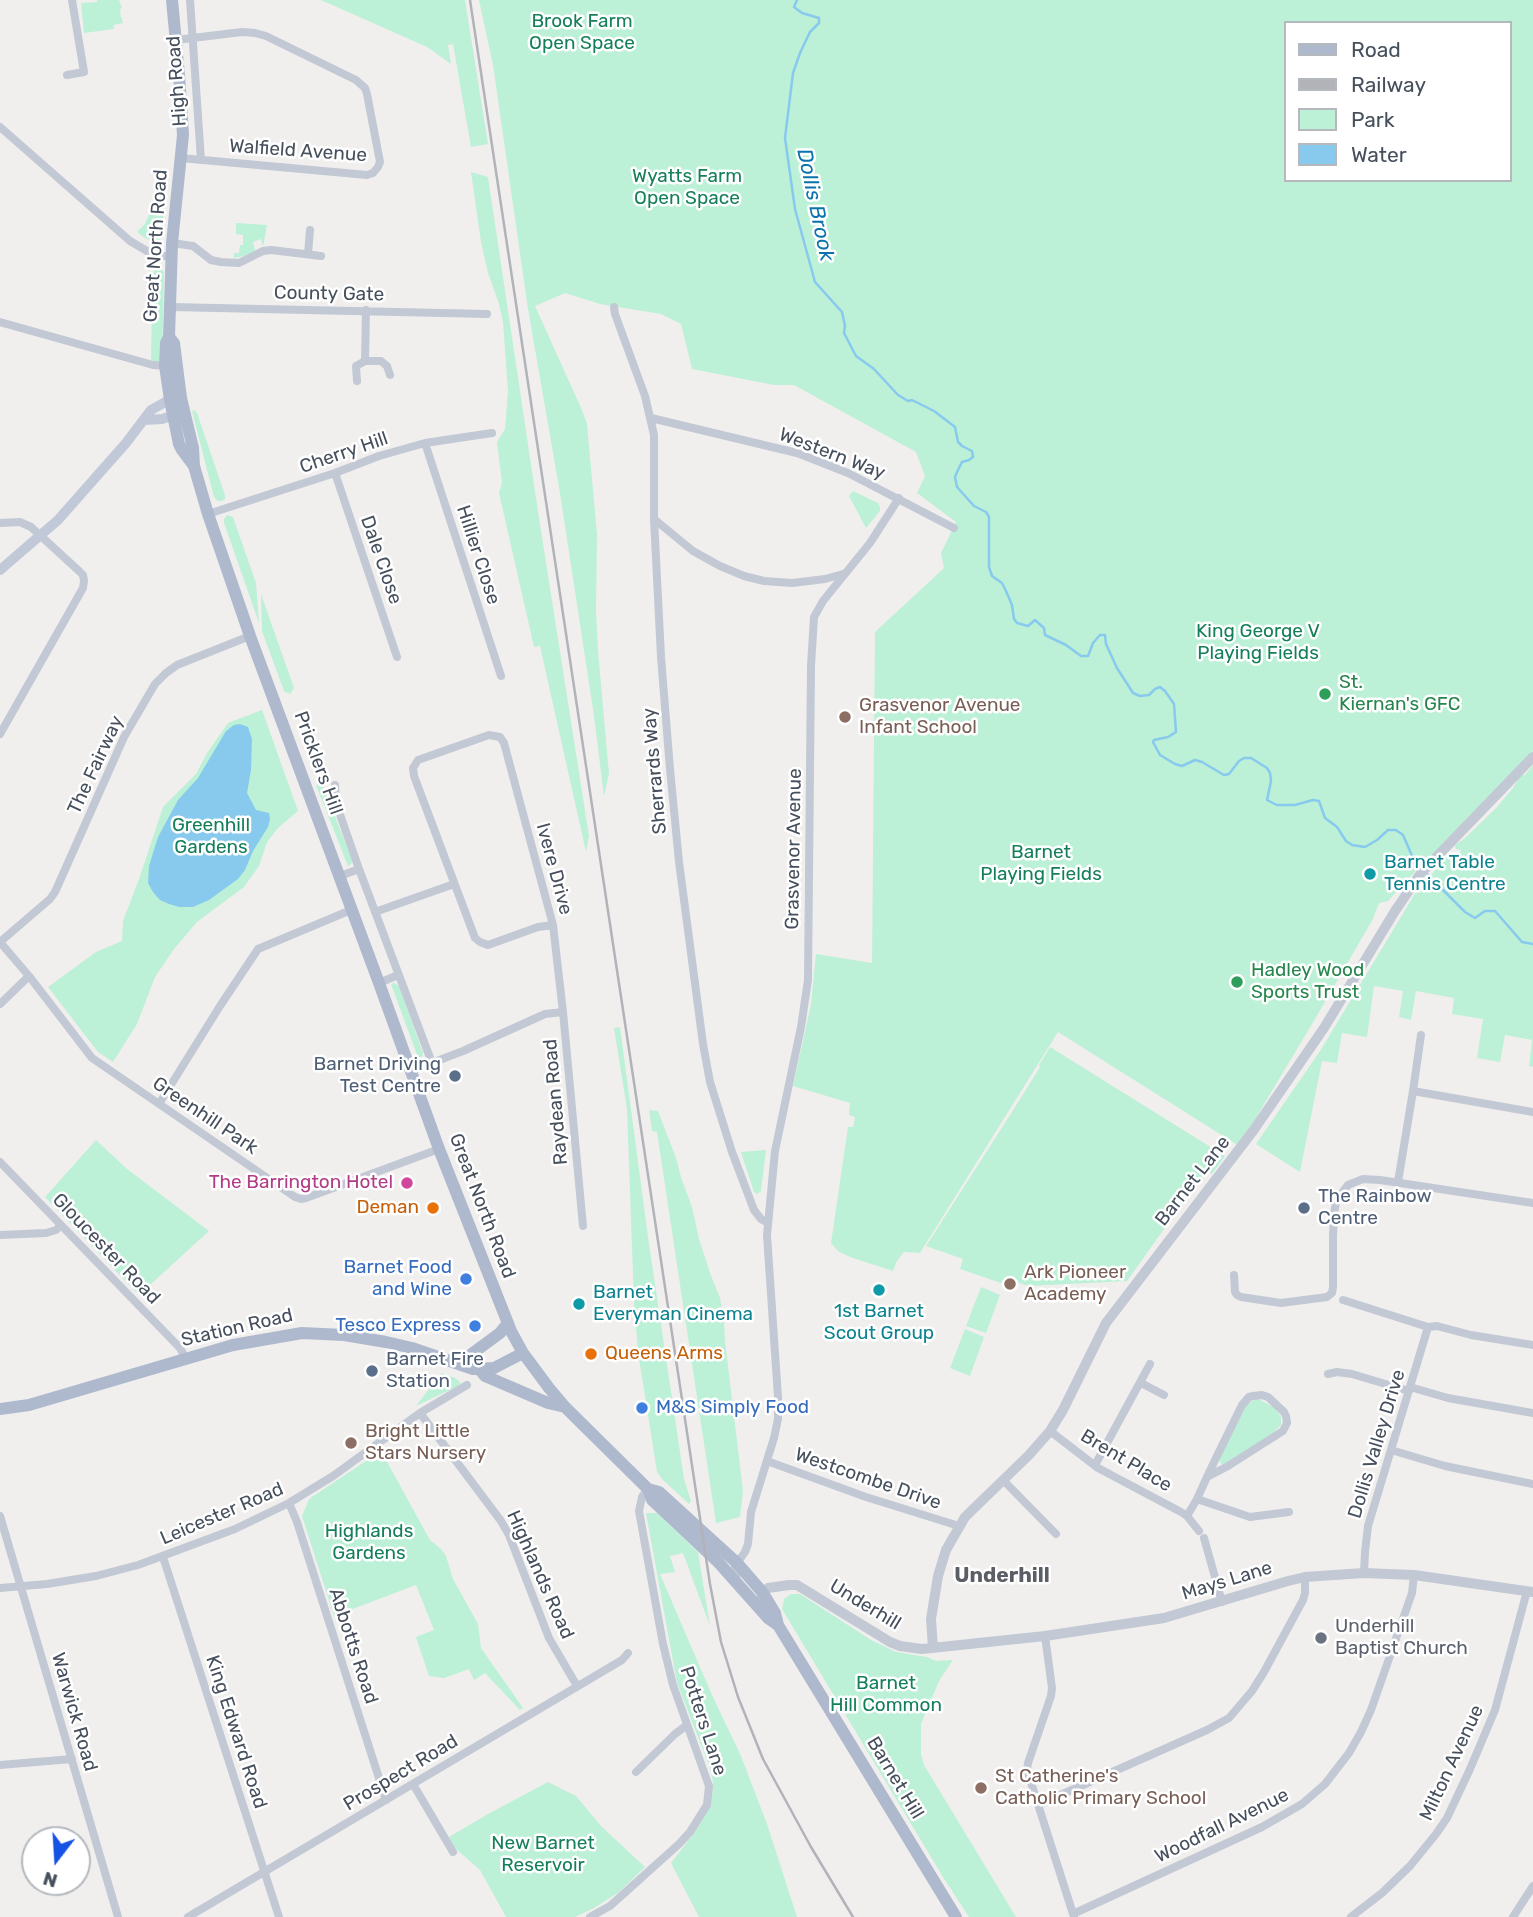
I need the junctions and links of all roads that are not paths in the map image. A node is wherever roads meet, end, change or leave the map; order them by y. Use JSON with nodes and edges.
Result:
{"nodes":[{"id":1,"x":72,"y":0,"type":"edge"},
{"id":2,"x":172,"y":0,"type":"edge"},
{"id":3,"x":190,"y":0,"type":"edge"},
{"id":4,"x":193,"y":38,"type":"junction"},
{"id":5,"x":176,"y":40,"type":"junction"},
{"id":6,"x":67,"y":75,"type":"dead end"},
{"id":7,"x":0,"y":127,"type":"edge"},
{"id":8,"x":181,"y":158,"type":"junction"},
{"id":9,"x":201,"y":160,"type":"junction"},
{"id":10,"x":310,"y":230,"type":"dead end"},
{"id":11,"x":172,"y":243,"type":"junction"},
{"id":12,"x":308,"y":254,"type":"junction"},
{"id":13,"x":321,"y":256,"type":"dead end"},
{"id":14,"x":171,"y":257,"type":"junction"},
{"id":15,"x":171,"y":307,"type":"junction"},
{"id":16,"x":614,"y":307,"type":"dead end"},
{"id":17,"x":366,"y":310,"type":"junction"},
{"id":18,"x":486,"y":314,"type":"dead end"},
{"id":19,"x":0,"y":322,"type":"edge"},
{"id":20,"x":365,"y":361,"type":"junction"},
{"id":21,"x":171,"y":366,"type":"junction"},
{"id":22,"x":390,"y":375,"type":"dead end"},
{"id":23,"x":357,"y":381,"type":"dead end"},
{"id":24,"x":175,"y":399,"type":"junction"},
{"id":25,"x":178,"y":414,"type":"junction"},
{"id":26,"x":651,"y":418,"type":"junction"},
{"id":27,"x":144,"y":420,"type":"junction"},
{"id":28,"x":492,"y":433,"type":"dead end"},
{"id":29,"x":425,"y":443,"type":"junction"},
{"id":30,"x":335,"y":472,"type":"junction"},
{"id":31,"x":900,"y":498,"type":"junction"},
{"id":32,"x":208,"y":514,"type":"junction"},
{"id":33,"x":654,"y":519,"type":"junction"},
{"id":34,"x":0,"y":523,"type":"edge"},
{"id":35,"x":954,"y":528,"type":"dead end"},
{"id":36,"x":40,"y":536,"type":"junction"},
{"id":37,"x":0,"y":570,"type":"edge"},
{"id":38,"x":843,"y":575,"type":"junction"},
{"id":39,"x":250,"y":636,"type":"junction"},
{"id":40,"x":397,"y":657,"type":"dead end"},
{"id":41,"x":500,"y":676,"type":"dead end"},
{"id":42,"x":0,"y":734,"type":"edge"},
{"id":43,"x":1533,"y":757,"type":"edge"},
{"id":44,"x":335,"y":785,"type":"dead end"},
{"id":45,"x":359,"y":869,"type":"junction"},
{"id":46,"x":340,"y":876,"type":"junction"},
{"id":47,"x":454,"y":884,"type":"junction"},
{"id":48,"x":351,"y":910,"type":"junction"},
{"id":49,"x":375,"y":912,"type":"junction"},
{"id":50,"x":553,"y":925,"type":"junction"},
{"id":51,"x":0,"y":943,"type":"edge"},
{"id":52,"x":398,"y":975,"type":"junction"},
{"id":53,"x":29,"y":976,"type":"junction"},
{"id":54,"x":379,"y":983,"type":"junction"},
{"id":55,"x":0,"y":1004,"type":"edge"},
{"id":56,"x":563,"y":1012,"type":"junction"},
{"id":57,"x":1421,"y":1035,"type":"dead end"},
{"id":58,"x":432,"y":1063,"type":"junction"},
{"id":59,"x":411,"y":1072,"type":"junction"},
{"id":60,"x":1413,"y":1091,"type":"junction"},
{"id":61,"x":159,"y":1104,"type":"junction"},
{"id":62,"x":1533,"y":1112,"type":"edge"},
{"id":63,"x":439,"y":1149,"type":"junction"},
{"id":64,"x":0,"y":1162,"type":"edge"},
{"id":65,"x":1398,"y":1182,"type":"junction"},
{"id":66,"x":1533,"y":1203,"type":"edge"},
{"id":67,"x":768,"y":1223,"type":"junction"},
{"id":68,"x":61,"y":1225,"type":"junction"},
{"id":69,"x":583,"y":1226,"type":"dead end"},
{"id":70,"x":0,"y":1235,"type":"edge"},
{"id":71,"x":1234,"y":1275,"type":"dead end"},
{"id":72,"x":1343,"y":1300,"type":"dead end"},
{"id":73,"x":508,"y":1323,"type":"junction"},
{"id":74,"x":1428,"y":1327,"type":"junction"},
{"id":75,"x":1533,"y":1345,"type":"edge"},
{"id":76,"x":523,"y":1353,"type":"junction"},
{"id":77,"x":186,"y":1359,"type":"junction"},
{"id":78,"x":458,"y":1364,"type":"junction"},
{"id":79,"x":1150,"y":1364,"type":"dead end"},
{"id":80,"x":480,"y":1370,"type":"junction"},
{"id":81,"x":1328,"y":1374,"type":"dead end"},
{"id":82,"x":1141,"y":1383,"type":"junction"},
{"id":83,"x":467,"y":1385,"type":"dead end"},
{"id":84,"x":1410,"y":1389,"type":"junction"},
{"id":85,"x":1164,"y":1395,"type":"dead end"},
{"id":86,"x":565,"y":1407,"type":"junction"},
{"id":87,"x":0,"y":1409,"type":"edge"},
{"id":88,"x":419,"y":1413,"type":"junction"},
{"id":89,"x":1533,"y":1413,"type":"edge"},
{"id":90,"x":1050,"y":1431,"type":"junction"},
{"id":91,"x":1391,"y":1450,"type":"junction"},
{"id":92,"x":767,"y":1461,"type":"junction"},
{"id":93,"x":1095,"y":1465,"type":"junction"},
{"id":94,"x":1207,"y":1477,"type":"junction"},
{"id":95,"x":1003,"y":1479,"type":"junction"},
{"id":96,"x":1533,"y":1484,"type":"edge"},
{"id":97,"x":648,"y":1489,"type":"junction"},
{"id":98,"x":1197,"y":1499,"type":"junction"},
{"id":99,"x":289,"y":1503,"type":"junction"},
{"id":100,"x":1289,"y":1512,"type":"dead end"},
{"id":101,"x":0,"y":1516,"type":"edge"},
{"id":102,"x":1187,"y":1516,"type":"junction"},
{"id":103,"x":959,"y":1526,"type":"junction"},
{"id":104,"x":1056,"y":1534,"type":"dead end"},
{"id":105,"x":163,"y":1557,"type":"junction"},
{"id":106,"x":719,"y":1563,"type":"junction"},
{"id":107,"x":736,"y":1565,"type":"junction"},
{"id":108,"x":1364,"y":1573,"type":"junction"},
{"id":109,"x":1414,"y":1575,"type":"junction"},
{"id":110,"x":1305,"y":1577,"type":"junction"},
{"id":111,"x":737,"y":1582,"type":"junction"},
{"id":112,"x":21,"y":1586,"type":"junction"},
{"id":113,"x":0,"y":1588,"type":"edge"},
{"id":114,"x":1530,"y":1591,"type":"edge"},
{"id":115,"x":762,"y":1599,"type":"junction"},
{"id":116,"x":1222,"y":1602,"type":"junction"},
{"id":117,"x":1045,"y":1636,"type":"junction"},
{"id":118,"x":933,"y":1648,"type":"junction"},
{"id":119,"x":628,"y":1653,"type":"dead end"},
{"id":120,"x":577,"y":1686,"type":"junction"},
{"id":121,"x":687,"y":1724,"type":"junction"},
{"id":122,"x":72,"y":1759,"type":"junction"},
{"id":123,"x":0,"y":1765,"type":"edge"},
{"id":124,"x":636,"y":1772,"type":"dead end"},
{"id":125,"x":413,"y":1784,"type":"junction"},
{"id":126,"x":387,"y":1800,"type":"junction"},
{"id":127,"x":1038,"y":1805,"type":"junction"},
{"id":128,"x":453,"y":1852,"type":"dead end"},
{"id":129,"x":264,"y":1872,"type":"junction"},
{"id":130,"x":1533,"y":1886,"type":"edge"},
{"id":131,"x":1073,"y":1916,"type":"edge"},
{"id":132,"x":118,"y":1917,"type":"edge"},
{"id":133,"x":188,"y":1917,"type":"edge"},
{"id":134,"x":279,"y":1917,"type":"edge"},
{"id":135,"x":590,"y":1917,"type":"edge"},
{"id":136,"x":956,"y":1917,"type":"edge"},
{"id":137,"x":1351,"y":1917,"type":"edge"},
{"id":138,"x":1513,"y":1917,"type":"edge"}],
"edges":[{"from":1,"to":6,"type":"street"},
{"from":2,"to":5,"type":"main road","name":"High Road"},
{"from":3,"to":4,"type":"street","name":"High Road"},
{"from":4,"to":5,"type":"street","name":"Walfield Avenue"},
{"from":4,"to":9,"type":"street","name":"High Road"},
{"from":4,"to":9,"type":"street","name":"Walfield Avenue"},
{"from":5,"to":8,"type":"main road","name":"High Road"},
{"from":7,"to":14,"type":"street"},
{"from":8,"to":9,"type":"street","name":"Walfield Avenue"},
{"from":8,"to":11,"type":"main road","name":"Great North Road"},
{"from":10,"to":12,"type":"street"},
{"from":11,"to":12,"type":"street"},
{"from":11,"to":14,"type":"main road","name":"Great North Road"},
{"from":12,"to":13,"type":"street"},
{"from":14,"to":15,"type":"main road","name":"Great North Road"},
{"from":15,"to":17,"type":"street","name":"County Gate"},
{"from":15,"to":21,"type":"main road","name":"Great North Road"},
{"from":16,"to":26,"type":"street","name":"Sherrards Way"},
{"from":17,"to":18,"type":"street","name":"County Gate"},
{"from":17,"to":20,"type":"street"},
{"from":19,"to":21,"type":"street"},
{"from":20,"to":22,"type":"street"},
{"from":20,"to":23,"type":"street"},
{"from":21,"to":24,"type":"main road","name":"Great North Road"},
{"from":24,"to":25,"type":"main road","name":"Great North Road"},
{"from":24,"to":27,"type":"main road"},
{"from":25,"to":27,"type":"main road"},
{"from":25,"to":32,"type":"main road","name":"Pricklers Hill"},
{"from":26,"to":31,"type":"street","name":"Western Way"},
{"from":26,"to":33,"type":"street","name":"Sherrards Way"},
{"from":27,"to":36,"type":"main road"},
{"from":28,"to":29,"type":"street","name":"Cherry Hill"},
{"from":29,"to":30,"type":"street","name":"Cherry Hill"},
{"from":29,"to":41,"type":"street","name":"Hillier Close"},
{"from":30,"to":32,"type":"street","name":"Cherry Hill"},
{"from":30,"to":40,"type":"street","name":"Dale Close"},
{"from":31,"to":35,"type":"street","name":"Western Way"},
{"from":31,"to":38,"type":"street","name":"Grasvenor Avenue"},
{"from":32,"to":39,"type":"main road","name":"Pricklers Hill"},
{"from":33,"to":38,"type":"street"},
{"from":33,"to":67,"type":"street","name":"Sherrards Way"},
{"from":34,"to":36,"type":"street"},
{"from":36,"to":37,"type":"main road"},
{"from":36,"to":42,"type":"street"},
{"from":38,"to":67,"type":"street","name":"Grasvenor Avenue"},
{"from":39,"to":46,"type":"main road","name":"Pricklers Hill"},
{"from":39,"to":51,"type":"street","name":"The Fairway"},
{"from":43,"to":90,"type":"street","name":"Barnet Lane"},
{"from":44,"to":45,"type":"street"},
{"from":45,"to":46,"type":"street"},
{"from":45,"to":49,"type":"street"},
{"from":46,"to":48,"type":"main road","name":"Pricklers Hill"},
{"from":47,"to":49,"type":"street"},
{"from":47,"to":50,"type":"street"},
{"from":47,"to":50,"type":"street","name":"Ivere Drive"},
{"from":48,"to":54,"type":"main road","name":"Pricklers Hill"},
{"from":48,"to":61,"type":"street"},
{"from":49,"to":52,"type":"street"},
{"from":50,"to":56,"type":"street","name":"Ivere Drive"},
{"from":51,"to":53,"type":"street","name":"Greenhill Park"},
{"from":52,"to":54,"type":"street"},
{"from":52,"to":58,"type":"street"},
{"from":53,"to":55,"type":"street"},
{"from":53,"to":61,"type":"street","name":"Greenhill Park"},
{"from":54,"to":59,"type":"main road","name":"Pricklers Hill"},
{"from":56,"to":58,"type":"street","name":"Raydean Road"},
{"from":56,"to":69,"type":"street","name":"Raydean Road"},
{"from":57,"to":60,"type":"street"},
{"from":58,"to":59,"type":"street","name":"Raydean Road"},
{"from":59,"to":63,"type":"main road","name":"Great North Road"},
{"from":60,"to":62,"type":"street"},
{"from":60,"to":65,"type":"street"},
{"from":61,"to":63,"type":"street","name":"Greenhill Park"},
{"from":63,"to":73,"type":"main road","name":"Great North Road"},
{"from":64,"to":68,"type":"street","name":"Gloucester Road"},
{"from":65,"to":66,"type":"street"},
{"from":65,"to":71,"type":"street"},
{"from":67,"to":92,"type":"street","name":"Grasvenor Avenue"},
{"from":68,"to":70,"type":"street"},
{"from":68,"to":77,"type":"street","name":"Gloucester Road"},
{"from":72,"to":74,"type":"street"},
{"from":73,"to":76,"type":"main road","name":"Great North Road"},
{"from":73,"to":78,"type":"main road"},
{"from":74,"to":75,"type":"street"},
{"from":74,"to":84,"type":"street","name":"Dollis Valley Drive"},
{"from":76,"to":80,"type":"main road"},
{"from":76,"to":86,"type":"main road","name":"Barnet Hill"},
{"from":77,"to":78,"type":"main road","name":"Station Road"},
{"from":77,"to":87,"type":"main road","name":"Station Road"},
{"from":78,"to":80,"type":"main road","name":"Station Road"},
{"from":79,"to":82,"type":"street"},
{"from":80,"to":86,"type":"main road","name":"Station Road"},
{"from":81,"to":84,"type":"street"},
{"from":82,"to":85,"type":"street"},
{"from":82,"to":93,"type":"street"},
{"from":83,"to":88,"type":"street","name":"Leicester Road"},
{"from":84,"to":89,"type":"street"},
{"from":84,"to":91,"type":"street","name":"Dollis Valley Drive"},
{"from":86,"to":97,"type":"main road","name":"Barnet Hill"},
{"from":88,"to":99,"type":"street","name":"Leicester Road"},
{"from":88,"to":120,"type":"street","name":"Highlands Road"},
{"from":90,"to":93,"type":"street","name":"Brent Place"},
{"from":90,"to":95,"type":"street","name":"Barnet Lane"},
{"from":91,"to":96,"type":"street"},
{"from":91,"to":108,"type":"street","name":"Dollis Valley Drive"},
{"from":92,"to":103,"type":"street","name":"Westcombe Drive"},
{"from":92,"to":107,"type":"street","name":"Grasvenor Avenue"},
{"from":93,"to":102,"type":"street","name":"Brent Place"},
{"from":94,"to":94,"type":"street","name":"Brent Place"},
{"from":94,"to":98,"type":"street","name":"Brent Place"},
{"from":95,"to":103,"type":"street","name":"Barnet Lane"},
{"from":95,"to":104,"type":"street"},
{"from":97,"to":106,"type":"main road","name":"Barnet Hill"},
{"from":97,"to":107,"type":"main road","name":"Barnet Hill"},
{"from":97,"to":121,"type":"street","name":"Potters Lane"},
{"from":98,"to":100,"type":"street"},
{"from":98,"to":102,"type":"street","name":"Brent Place"},
{"from":99,"to":105,"type":"street","name":"Leicester Road"},
{"from":99,"to":126,"type":"street","name":"Abbotts Road"},
{"from":101,"to":112,"type":"street","name":"Warwick Road"},
{"from":102,"to":116,"type":"street","name":"Brent Place"},
{"from":103,"to":118,"type":"street","name":"Barnet Lane"},
{"from":105,"to":112,"type":"street","name":"Leicester Road"},
{"from":105,"to":129,"type":"street","name":"King Edward Road"},
{"from":106,"to":107,"type":"street"},
{"from":106,"to":111,"type":"main road","name":"Barnet Hill"},
{"from":107,"to":111,"type":"street"},
{"from":107,"to":115,"type":"main road","name":"Barnet Hill"},
{"from":108,"to":109,"type":"street","name":"Mays Lane"},
{"from":108,"to":110,"type":"street","name":"Mays Lane"},
{"from":109,"to":114,"type":"street","name":"Mays Lane"},
{"from":109,"to":131,"type":"street","name":"Woodfall Avenue"},
{"from":110,"to":116,"type":"street","name":"Mays Lane"},
{"from":110,"to":127,"type":"street"},
{"from":111,"to":115,"type":"main road","name":"Barnet Hill"},
{"from":112,"to":113,"type":"street","name":"Leicester Road"},
{"from":112,"to":122,"type":"street","name":"Warwick Road"},
{"from":114,"to":137,"type":"street","name":"Milton Avenue"},
{"from":115,"to":118,"type":"street","name":"Underhill"},
{"from":115,"to":136,"type":"main road","name":"Barnet Hill"},
{"from":116,"to":117,"type":"street","name":"Mays Lane"},
{"from":117,"to":118,"type":"street","name":"Mays Lane"},
{"from":117,"to":127,"type":"street"},
{"from":119,"to":120,"type":"street","name":"Prospect Road"},
{"from":120,"to":125,"type":"street","name":"Prospect Road"},
{"from":121,"to":124,"type":"street"},
{"from":121,"to":135,"type":"street","name":"Potters Lane"},
{"from":122,"to":123,"type":"street"},
{"from":122,"to":132,"type":"street","name":"Warwick Road"},
{"from":125,"to":126,"type":"street","name":"Prospect Road"},
{"from":125,"to":128,"type":"street"},
{"from":126,"to":129,"type":"street","name":"Prospect Road"},
{"from":127,"to":131,"type":"street"},
{"from":129,"to":133,"type":"street","name":"Prospect Road"},
{"from":129,"to":134,"type":"street","name":"King Edward Road"},
{"from":130,"to":138,"type":"street"}]}
